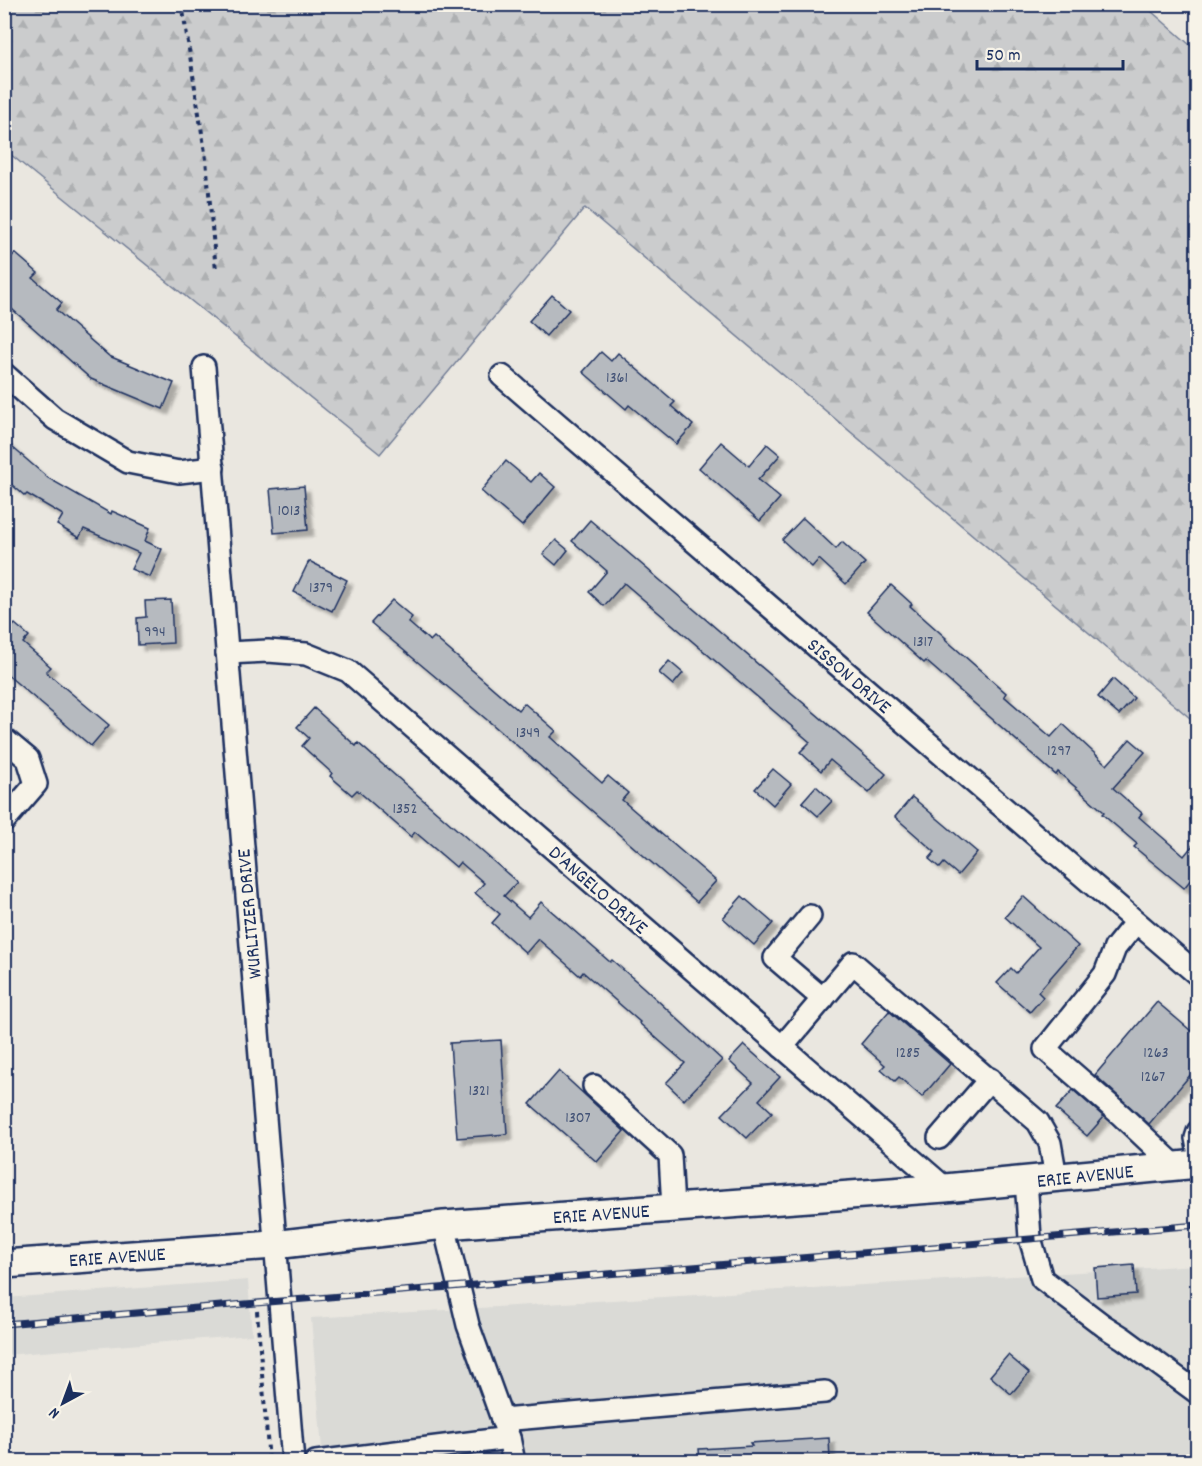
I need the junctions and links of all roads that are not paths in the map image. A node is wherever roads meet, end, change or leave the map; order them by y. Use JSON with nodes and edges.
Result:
{"nodes":[{"id":1,"x":204,"y":367,"type":"dead end"},
{"id":2,"x":4,"y":374,"type":"edge"},
{"id":3,"x":502,"y":376,"type":"dead end"},
{"id":4,"x":213,"y":468,"type":"junction"},
{"id":5,"x":227,"y":653,"type":"junction"},
{"id":6,"x":4,"y":739,"type":"edge"},
{"id":7,"x":4,"y":821,"type":"edge"},
{"id":8,"x":810,"y":916,"type":"dead end"},
{"id":9,"x":1136,"y":922,"type":"junction"},
{"id":10,"x":1197,"y":975,"type":"edge"},
{"id":11,"x":823,"y":999,"type":"junction"},
{"id":12,"x":782,"y":1047,"type":"junction"},
{"id":13,"x":990,"y":1079,"type":"junction"},
{"id":14,"x":594,"y":1086,"type":"dead end"},
{"id":15,"x":1197,"y":1132,"type":"edge"},
{"id":16,"x":939,"y":1138,"type":"dead end"},
{"id":17,"x":1197,"y":1149,"type":"edge"},
{"id":18,"x":1186,"y":1165,"type":"edge"},
{"id":19,"x":1056,"y":1178,"type":"junction"},
{"id":20,"x":1026,"y":1180,"type":"junction"},
{"id":21,"x":945,"y":1188,"type":"junction"},
{"id":22,"x":673,"y":1208,"type":"junction"},
{"id":23,"x":444,"y":1225,"type":"junction"},
{"id":24,"x":274,"y":1245,"type":"junction"},
{"id":25,"x":4,"y":1264,"type":"edge"},
{"id":26,"x":825,"y":1392,"type":"dead end"},
{"id":27,"x":1197,"y":1392,"type":"edge"},
{"id":28,"x":505,"y":1429,"type":"junction"},
{"id":29,"x":292,"y":1461,"type":"edge"},
{"id":30,"x":316,"y":1461,"type":"edge"},
{"id":31,"x":514,"y":1461,"type":"edge"}],
"edges":[{"from":1,"to":4,"type":"street","name":"WURLITZER DRIVE"},
{"from":2,"to":4,"type":"street"},
{"from":3,"to":9,"type":"street","name":"SISSON DRIVE"},
{"from":4,"to":5,"type":"street","name":"WURLITZER DRIVE"},
{"from":5,"to":12,"type":"street","name":"D'ANGELO DRIVE"},
{"from":5,"to":24,"type":"street","name":"WURLITZER DRIVE"},
{"from":6,"to":7,"type":"street"},
{"from":8,"to":11,"type":"street"},
{"from":9,"to":10,"type":"street","name":"SISSON DRIVE"},
{"from":9,"to":18,"type":"street"},
{"from":11,"to":12,"type":"street"},
{"from":11,"to":13,"type":"street"},
{"from":12,"to":21,"type":"street","name":"D'ANGELO DRIVE"},
{"from":13,"to":16,"type":"street"},
{"from":13,"to":19,"type":"street"},
{"from":14,"to":22,"type":"street"},
{"from":15,"to":17,"type":"street"},
{"from":18,"to":19,"type":"main road","name":"ERIE AVENUE"},
{"from":19,"to":20,"type":"main road","name":"ERIE AVENUE"},
{"from":20,"to":21,"type":"main road","name":"ERIE AVENUE"},
{"from":20,"to":27,"type":"street"},
{"from":21,"to":22,"type":"main road","name":"ERIE AVENUE"},
{"from":22,"to":23,"type":"main road","name":"ERIE AVENUE"},
{"from":23,"to":24,"type":"main road","name":"ERIE AVENUE"},
{"from":23,"to":28,"type":"street"},
{"from":24,"to":25,"type":"main road","name":"ERIE AVENUE"},
{"from":24,"to":29,"type":"street","name":"WURLITZER DRIVE"},
{"from":26,"to":28,"type":"street"},
{"from":28,"to":30,"type":"street"},
{"from":28,"to":31,"type":"street"}]}
